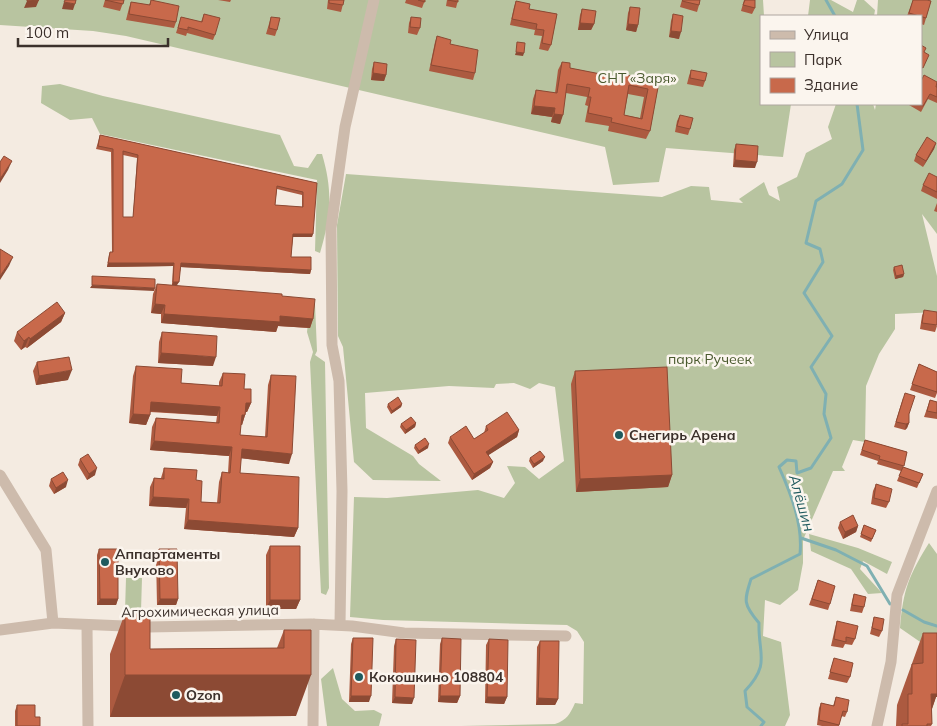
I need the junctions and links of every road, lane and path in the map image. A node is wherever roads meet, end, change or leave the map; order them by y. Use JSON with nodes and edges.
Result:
{"nodes":[{"id":1,"x":374,"y":0,"type":"edge"},
{"id":2,"x":0,"y":475,"type":"edge"},
{"id":3,"x":937,"y":491,"type":"edge"},
{"id":4,"x":53,"y":623,"type":"junction"},
{"id":5,"x":314,"y":624,"type":"junction"},
{"id":6,"x":340,"y":625,"type":"junction"},
{"id":7,"x":87,"y":626,"type":"junction"},
{"id":8,"x":0,"y":630,"type":"edge"},
{"id":9,"x":566,"y":636,"type":"dead end"},
{"id":10,"x":88,"y":726,"type":"edge"},
{"id":11,"x":313,"y":726,"type":"edge"},
{"id":12,"x":877,"y":726,"type":"edge"}],
"edges":[{"from":1,"to":6,"type":"street"},
{"from":2,"to":4,"type":"street"},
{"from":3,"to":12,"type":"street"},
{"from":4,"to":7,"type":"street","name":"Агрохимическая улица"},
{"from":4,"to":8,"type":"street","name":"Агрохимическая улица"},
{"from":5,"to":6,"type":"street","name":"Агрохимическая улица"},
{"from":5,"to":7,"type":"street","name":"Агрохимическая улица"},
{"from":5,"to":11,"type":"street"},
{"from":6,"to":9,"type":"street","name":"Агрохимическая улица"},
{"from":7,"to":10,"type":"street"}]}
